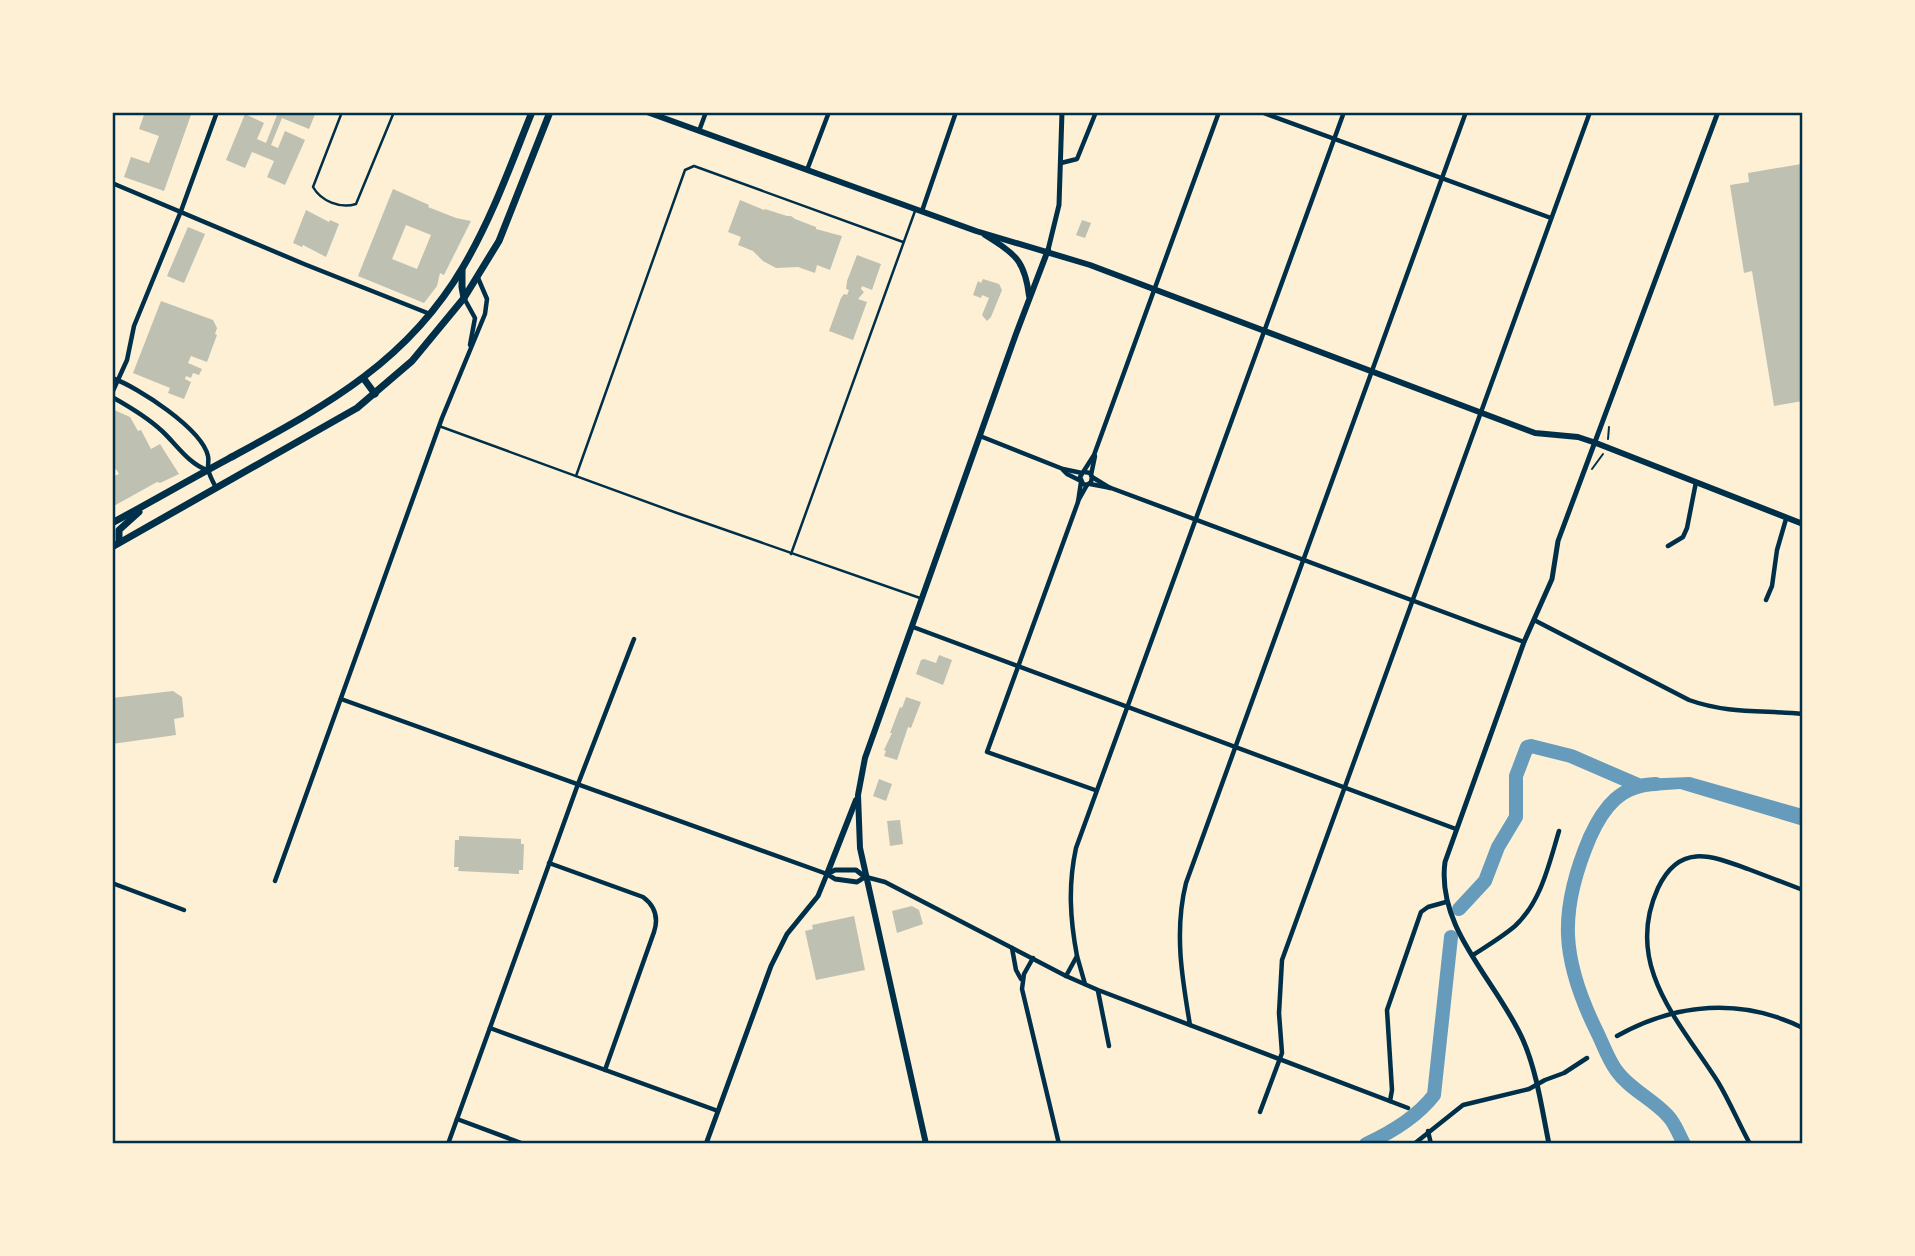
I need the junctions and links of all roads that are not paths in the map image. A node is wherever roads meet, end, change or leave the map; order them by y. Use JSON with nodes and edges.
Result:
{"nodes":[{"id":1,"x":217,"y":112,"type":"edge"},
{"id":2,"x":342,"y":112,"type":"edge"},
{"id":3,"x":394,"y":112,"type":"edge"},
{"id":4,"x":532,"y":112,"type":"edge"},
{"id":5,"x":550,"y":112,"type":"edge"},
{"id":6,"x":647,"y":112,"type":"edge"},
{"id":7,"x":706,"y":112,"type":"edge"},
{"id":8,"x":829,"y":112,"type":"edge"},
{"id":9,"x":956,"y":112,"type":"edge"},
{"id":10,"x":1062,"y":112,"type":"edge"},
{"id":11,"x":1096,"y":112,"type":"edge"},
{"id":12,"x":1219,"y":112,"type":"edge"},
{"id":13,"x":1261,"y":112,"type":"edge"},
{"id":14,"x":1344,"y":112,"type":"edge"},
{"id":15,"x":1466,"y":112,"type":"edge"},
{"id":16,"x":1590,"y":112,"type":"edge"},
{"id":17,"x":1718,"y":112,"type":"edge"},
{"id":18,"x":699,"y":131,"type":"junction"},
{"id":19,"x":1334,"y":139,"type":"junction"},
{"id":20,"x":1061,"y":163,"type":"junction"},
{"id":21,"x":807,"y":170,"type":"junction"},
{"id":22,"x":1441,"y":178,"type":"junction"},
{"id":23,"x":112,"y":183,"type":"edge"},
{"id":24,"x":919,"y":210,"type":"junction"},
{"id":25,"x":181,"y":211,"type":"junction"},
{"id":26,"x":1551,"y":218,"type":"junction"},
{"id":27,"x":981,"y":232,"type":"junction"},
{"id":28,"x":904,"y":242,"type":"junction"},
{"id":29,"x":1048,"y":250,"type":"junction"},
{"id":30,"x":462,"y":269,"type":"junction"},
{"id":31,"x":478,"y":278,"type":"junction"},
{"id":32,"x":1155,"y":290,"type":"junction"},
{"id":33,"x":1029,"y":297,"type":"junction"},
{"id":34,"x":464,"y":298,"type":"junction"},
{"id":35,"x":427,"y":314,"type":"junction"},
{"id":36,"x":1262,"y":331,"type":"junction"},
{"id":37,"x":470,"y":349,"type":"junction"},
{"id":38,"x":1371,"y":373,"type":"junction"},
{"id":39,"x":112,"y":377,"type":"edge"},
{"id":40,"x":364,"y":379,"type":"junction"},
{"id":41,"x":118,"y":380,"type":"junction"},
{"id":42,"x":374,"y":394,"type":"junction"},
{"id":43,"x":112,"y":395,"type":"edge"},
{"id":44,"x":1479,"y":414,"type":"junction"},
{"id":45,"x":439,"y":426,"type":"junction"},
{"id":46,"x":980,"y":436,"type":"junction"},
{"id":47,"x":1596,"y":443,"type":"junction"},
{"id":48,"x":1094,"y":455,"type":"junction"},
{"id":49,"x":1063,"y":469,"type":"junction"},
{"id":50,"x":208,"y":470,"type":"junction"},
{"id":51,"x":1084,"y":473,"type":"junction"},
{"id":52,"x":576,"y":476,"type":"junction"},
{"id":53,"x":1092,"y":476,"type":"junction"},
{"id":54,"x":1080,"y":481,"type":"junction"},
{"id":55,"x":1696,"y":481,"type":"junction"},
{"id":56,"x":1089,"y":484,"type":"junction"},
{"id":57,"x":216,"y":488,"type":"junction"},
{"id":58,"x":1111,"y":488,"type":"junction"},
{"id":59,"x":153,"y":500,"type":"junction"},
{"id":60,"x":1078,"y":502,"type":"junction"},
{"id":61,"x":1194,"y":519,"type":"junction"},
{"id":62,"x":1786,"y":519,"type":"junction"},
{"id":63,"x":112,"y":523,"type":"edge"},
{"id":64,"x":1803,"y":524,"type":"edge"},
{"id":65,"x":116,"y":545,"type":"edge"},
{"id":66,"x":1668,"y":546,"type":"dead end"},
{"id":67,"x":791,"y":554,"type":"junction"},
{"id":68,"x":1301,"y":561,"type":"junction"},
{"id":69,"x":923,"y":599,"type":"junction"},
{"id":70,"x":1766,"y":600,"type":"dead end"},
{"id":71,"x":1411,"y":602,"type":"junction"},
{"id":72,"x":1534,"y":620,"type":"junction"},
{"id":73,"x":913,"y":626,"type":"junction"},
{"id":74,"x":634,"y":639,"type":"dead end"},
{"id":75,"x":1524,"y":642,"type":"junction"},
{"id":76,"x":1019,"y":666,"type":"junction"},
{"id":77,"x":341,"y":699,"type":"junction"},
{"id":78,"x":1125,"y":707,"type":"junction"},
{"id":79,"x":1803,"y":714,"type":"edge"},
{"id":80,"x":1234,"y":748,"type":"junction"},
{"id":81,"x":578,"y":785,"type":"junction"},
{"id":82,"x":1344,"y":789,"type":"junction"},
{"id":83,"x":1095,"y":790,"type":"junction"},
{"id":84,"x":858,"y":795,"type":"junction"},
{"id":85,"x":1456,"y":829,"type":"junction"},
{"id":86,"x":1559,"y":831,"type":"dead end"},
{"id":87,"x":549,"y":863,"type":"junction"},
{"id":88,"x":827,"y":874,"type":"junction"},
{"id":89,"x":865,"y":877,"type":"junction"},
{"id":90,"x":275,"y":881,"type":"dead end"},
{"id":91,"x":112,"y":883,"type":"edge"},
{"id":92,"x":1803,"y":890,"type":"edge"},
{"id":93,"x":1446,"y":902,"type":"junction"},
{"id":94,"x":184,"y":910,"type":"dead end"},
{"id":95,"x":1012,"y":947,"type":"junction"},
{"id":96,"x":1473,"y":955,"type":"junction"},
{"id":97,"x":1077,"y":956,"type":"junction"},
{"id":98,"x":1033,"y":958,"type":"junction"},
{"id":99,"x":1066,"y":976,"type":"junction"},
{"id":100,"x":1022,"y":981,"type":"junction"},
{"id":101,"x":1085,"y":985,"type":"junction"},
{"id":102,"x":1098,"y":990,"type":"junction"},
{"id":103,"x":1672,"y":1012,"type":"junction"},
{"id":104,"x":1190,"y":1025,"type":"junction"},
{"id":105,"x":490,"y":1028,"type":"junction"},
{"id":106,"x":1803,"y":1028,"type":"edge"},
{"id":107,"x":1617,"y":1036,"type":"dead end"},
{"id":108,"x":1109,"y":1046,"type":"dead end"},
{"id":109,"x":1587,"y":1058,"type":"dead end"},
{"id":110,"x":1279,"y":1060,"type":"junction"},
{"id":111,"x":605,"y":1070,"type":"junction"},
{"id":112,"x":1536,"y":1085,"type":"junction"},
{"id":113,"x":1390,"y":1101,"type":"junction"},
{"id":114,"x":1408,"y":1108,"type":"dead end"},
{"id":115,"x":718,"y":1111,"type":"junction"},
{"id":116,"x":1260,"y":1112,"type":"dead end"},
{"id":117,"x":457,"y":1119,"type":"junction"},
{"id":118,"x":1428,"y":1132,"type":"junction"},
{"id":119,"x":448,"y":1144,"type":"edge"},
{"id":120,"x":524,"y":1144,"type":"edge"},
{"id":121,"x":708,"y":1144,"type":"edge"},
{"id":122,"x":926,"y":1144,"type":"edge"},
{"id":123,"x":1059,"y":1144,"type":"edge"},
{"id":124,"x":1414,"y":1144,"type":"edge"},
{"id":125,"x":1431,"y":1144,"type":"edge"},
{"id":126,"x":1549,"y":1144,"type":"edge"},
{"id":127,"x":1750,"y":1144,"type":"edge"}],
"edges":[{"from":1,"to":25,"type":"street"},
{"from":2,"to":3,"type":"lane"},
{"from":4,"to":30,"type":"main road"},
{"from":5,"to":31,"type":"main road"},
{"from":6,"to":18,"type":"main road"},
{"from":7,"to":18,"type":"street"},
{"from":8,"to":21,"type":"street"},
{"from":9,"to":24,"type":"street"},
{"from":10,"to":20,"type":"street"},
{"from":11,"to":20,"type":"street"},
{"from":12,"to":32,"type":"street"},
{"from":13,"to":19,"type":"street"},
{"from":14,"to":19,"type":"street"},
{"from":15,"to":22,"type":"street"},
{"from":16,"to":26,"type":"street"},
{"from":17,"to":47,"type":"street"},
{"from":18,"to":21,"type":"main road"},
{"from":19,"to":22,"type":"street"},
{"from":19,"to":36,"type":"street"},
{"from":20,"to":29,"type":"street"},
{"from":21,"to":24,"type":"main road"},
{"from":22,"to":26,"type":"street"},
{"from":22,"to":38,"type":"street"},
{"from":23,"to":25,"type":"street"},
{"from":24,"to":27,"type":"main road"},
{"from":24,"to":28,"type":"lane"},
{"from":25,"to":35,"type":"street"},
{"from":25,"to":41,"type":"street"},
{"from":26,"to":44,"type":"street"},
{"from":27,"to":29,"type":"main road"},
{"from":27,"to":33,"type":"main road"},
{"from":28,"to":52,"type":"lane"},
{"from":28,"to":67,"type":"lane"},
{"from":29,"to":32,"type":"main road"},
{"from":29,"to":33,"type":"main road"},
{"from":30,"to":34,"type":"main road"},
{"from":30,"to":35,"type":"main road"},
{"from":31,"to":34,"type":"main road"},
{"from":31,"to":37,"type":"street"},
{"from":32,"to":36,"type":"main road"},
{"from":32,"to":48,"type":"street"},
{"from":33,"to":46,"type":"main road"},
{"from":34,"to":37,"type":"street"},
{"from":34,"to":42,"type":"main road"},
{"from":35,"to":40,"type":"main road"},
{"from":36,"to":38,"type":"main road"},
{"from":36,"to":61,"type":"street"},
{"from":37,"to":45,"type":"street"},
{"from":38,"to":44,"type":"main road"},
{"from":38,"to":68,"type":"street"},
{"from":39,"to":41,"type":"street"},
{"from":40,"to":42,"type":"main road"},
{"from":40,"to":50,"type":"main road"},
{"from":41,"to":43,"type":"street"},
{"from":41,"to":50,"type":"street"},
{"from":42,"to":57,"type":"main road"},
{"from":43,"to":50,"type":"street"},
{"from":44,"to":47,"type":"main road"},
{"from":44,"to":71,"type":"street"},
{"from":45,"to":52,"type":"lane"},
{"from":45,"to":77,"type":"street"},
{"from":46,"to":49,"type":"street"},
{"from":46,"to":69,"type":"main road"},
{"from":47,"to":55,"type":"main road"},
{"from":47,"to":72,"type":"street"},
{"from":48,"to":51,"type":"street"},
{"from":48,"to":53,"type":"street"},
{"from":49,"to":51,"type":"street"},
{"from":49,"to":54,"type":"street"},
{"from":50,"to":57,"type":"street"},
{"from":50,"to":59,"type":"main road"},
{"from":51,"to":53,"type":"street"},
{"from":51,"to":54,"type":"street"},
{"from":52,"to":67,"type":"lane"},
{"from":53,"to":56,"type":"street"},
{"from":53,"to":58,"type":"street"},
{"from":54,"to":56,"type":"street"},
{"from":54,"to":60,"type":"street"},
{"from":55,"to":62,"type":"main road"},
{"from":55,"to":66,"type":"street"},
{"from":56,"to":58,"type":"street"},
{"from":56,"to":60,"type":"street"},
{"from":57,"to":65,"type":"main road"},
{"from":58,"to":61,"type":"street"},
{"from":59,"to":63,"type":"main road"},
{"from":59,"to":65,"type":"main road"},
{"from":60,"to":76,"type":"street"},
{"from":61,"to":68,"type":"street"},
{"from":61,"to":78,"type":"street"},
{"from":62,"to":64,"type":"main road"},
{"from":62,"to":70,"type":"street"},
{"from":67,"to":69,"type":"lane"},
{"from":68,"to":71,"type":"street"},
{"from":68,"to":80,"type":"street"},
{"from":69,"to":73,"type":"main road"},
{"from":71,"to":75,"type":"street"},
{"from":71,"to":82,"type":"street"},
{"from":72,"to":75,"type":"street"},
{"from":72,"to":79,"type":"street"},
{"from":73,"to":76,"type":"street"},
{"from":73,"to":84,"type":"main road"},
{"from":74,"to":81,"type":"street"},
{"from":75,"to":85,"type":"street"},
{"from":76,"to":78,"type":"street"},
{"from":76,"to":83,"type":"street"},
{"from":77,"to":81,"type":"street"},
{"from":77,"to":90,"type":"street"},
{"from":78,"to":80,"type":"street"},
{"from":78,"to":83,"type":"street"},
{"from":80,"to":82,"type":"street"},
{"from":80,"to":104,"type":"street"},
{"from":81,"to":87,"type":"street"},
{"from":81,"to":88,"type":"street"},
{"from":82,"to":85,"type":"street"},
{"from":82,"to":110,"type":"street"},
{"from":83,"to":97,"type":"street"},
{"from":84,"to":88,"type":"main road"},
{"from":84,"to":89,"type":"main road"},
{"from":85,"to":93,"type":"street"},
{"from":86,"to":96,"type":"street"},
{"from":87,"to":105,"type":"street"},
{"from":87,"to":111,"type":"street"},
{"from":88,"to":89,"type":"street"},
{"from":88,"to":89,"type":"street"},
{"from":88,"to":115,"type":"street"},
{"from":89,"to":95,"type":"street"},
{"from":89,"to":122,"type":"main road"},
{"from":91,"to":94,"type":"street"},
{"from":92,"to":103,"type":"street"},
{"from":93,"to":96,"type":"street"},
{"from":93,"to":113,"type":"street"},
{"from":95,"to":98,"type":"street"},
{"from":95,"to":100,"type":"street"},
{"from":96,"to":112,"type":"street"},
{"from":97,"to":99,"type":"street"},
{"from":97,"to":101,"type":"street"},
{"from":98,"to":99,"type":"street"},
{"from":98,"to":100,"type":"street"},
{"from":99,"to":101,"type":"street"},
{"from":100,"to":123,"type":"street"},
{"from":101,"to":102,"type":"street"},
{"from":102,"to":104,"type":"street"},
{"from":102,"to":108,"type":"street"},
{"from":103,"to":106,"type":"street"},
{"from":103,"to":107,"type":"street"},
{"from":103,"to":127,"type":"street"},
{"from":104,"to":110,"type":"street"},
{"from":105,"to":111,"type":"street"},
{"from":105,"to":117,"type":"street"},
{"from":109,"to":112,"type":"street"},
{"from":110,"to":113,"type":"street"},
{"from":110,"to":116,"type":"street"},
{"from":111,"to":115,"type":"street"},
{"from":112,"to":118,"type":"street"},
{"from":112,"to":126,"type":"street"},
{"from":113,"to":114,"type":"street"},
{"from":115,"to":121,"type":"street"},
{"from":117,"to":119,"type":"street"},
{"from":117,"to":120,"type":"street"},
{"from":118,"to":124,"type":"street"},
{"from":118,"to":125,"type":"street"}]}
